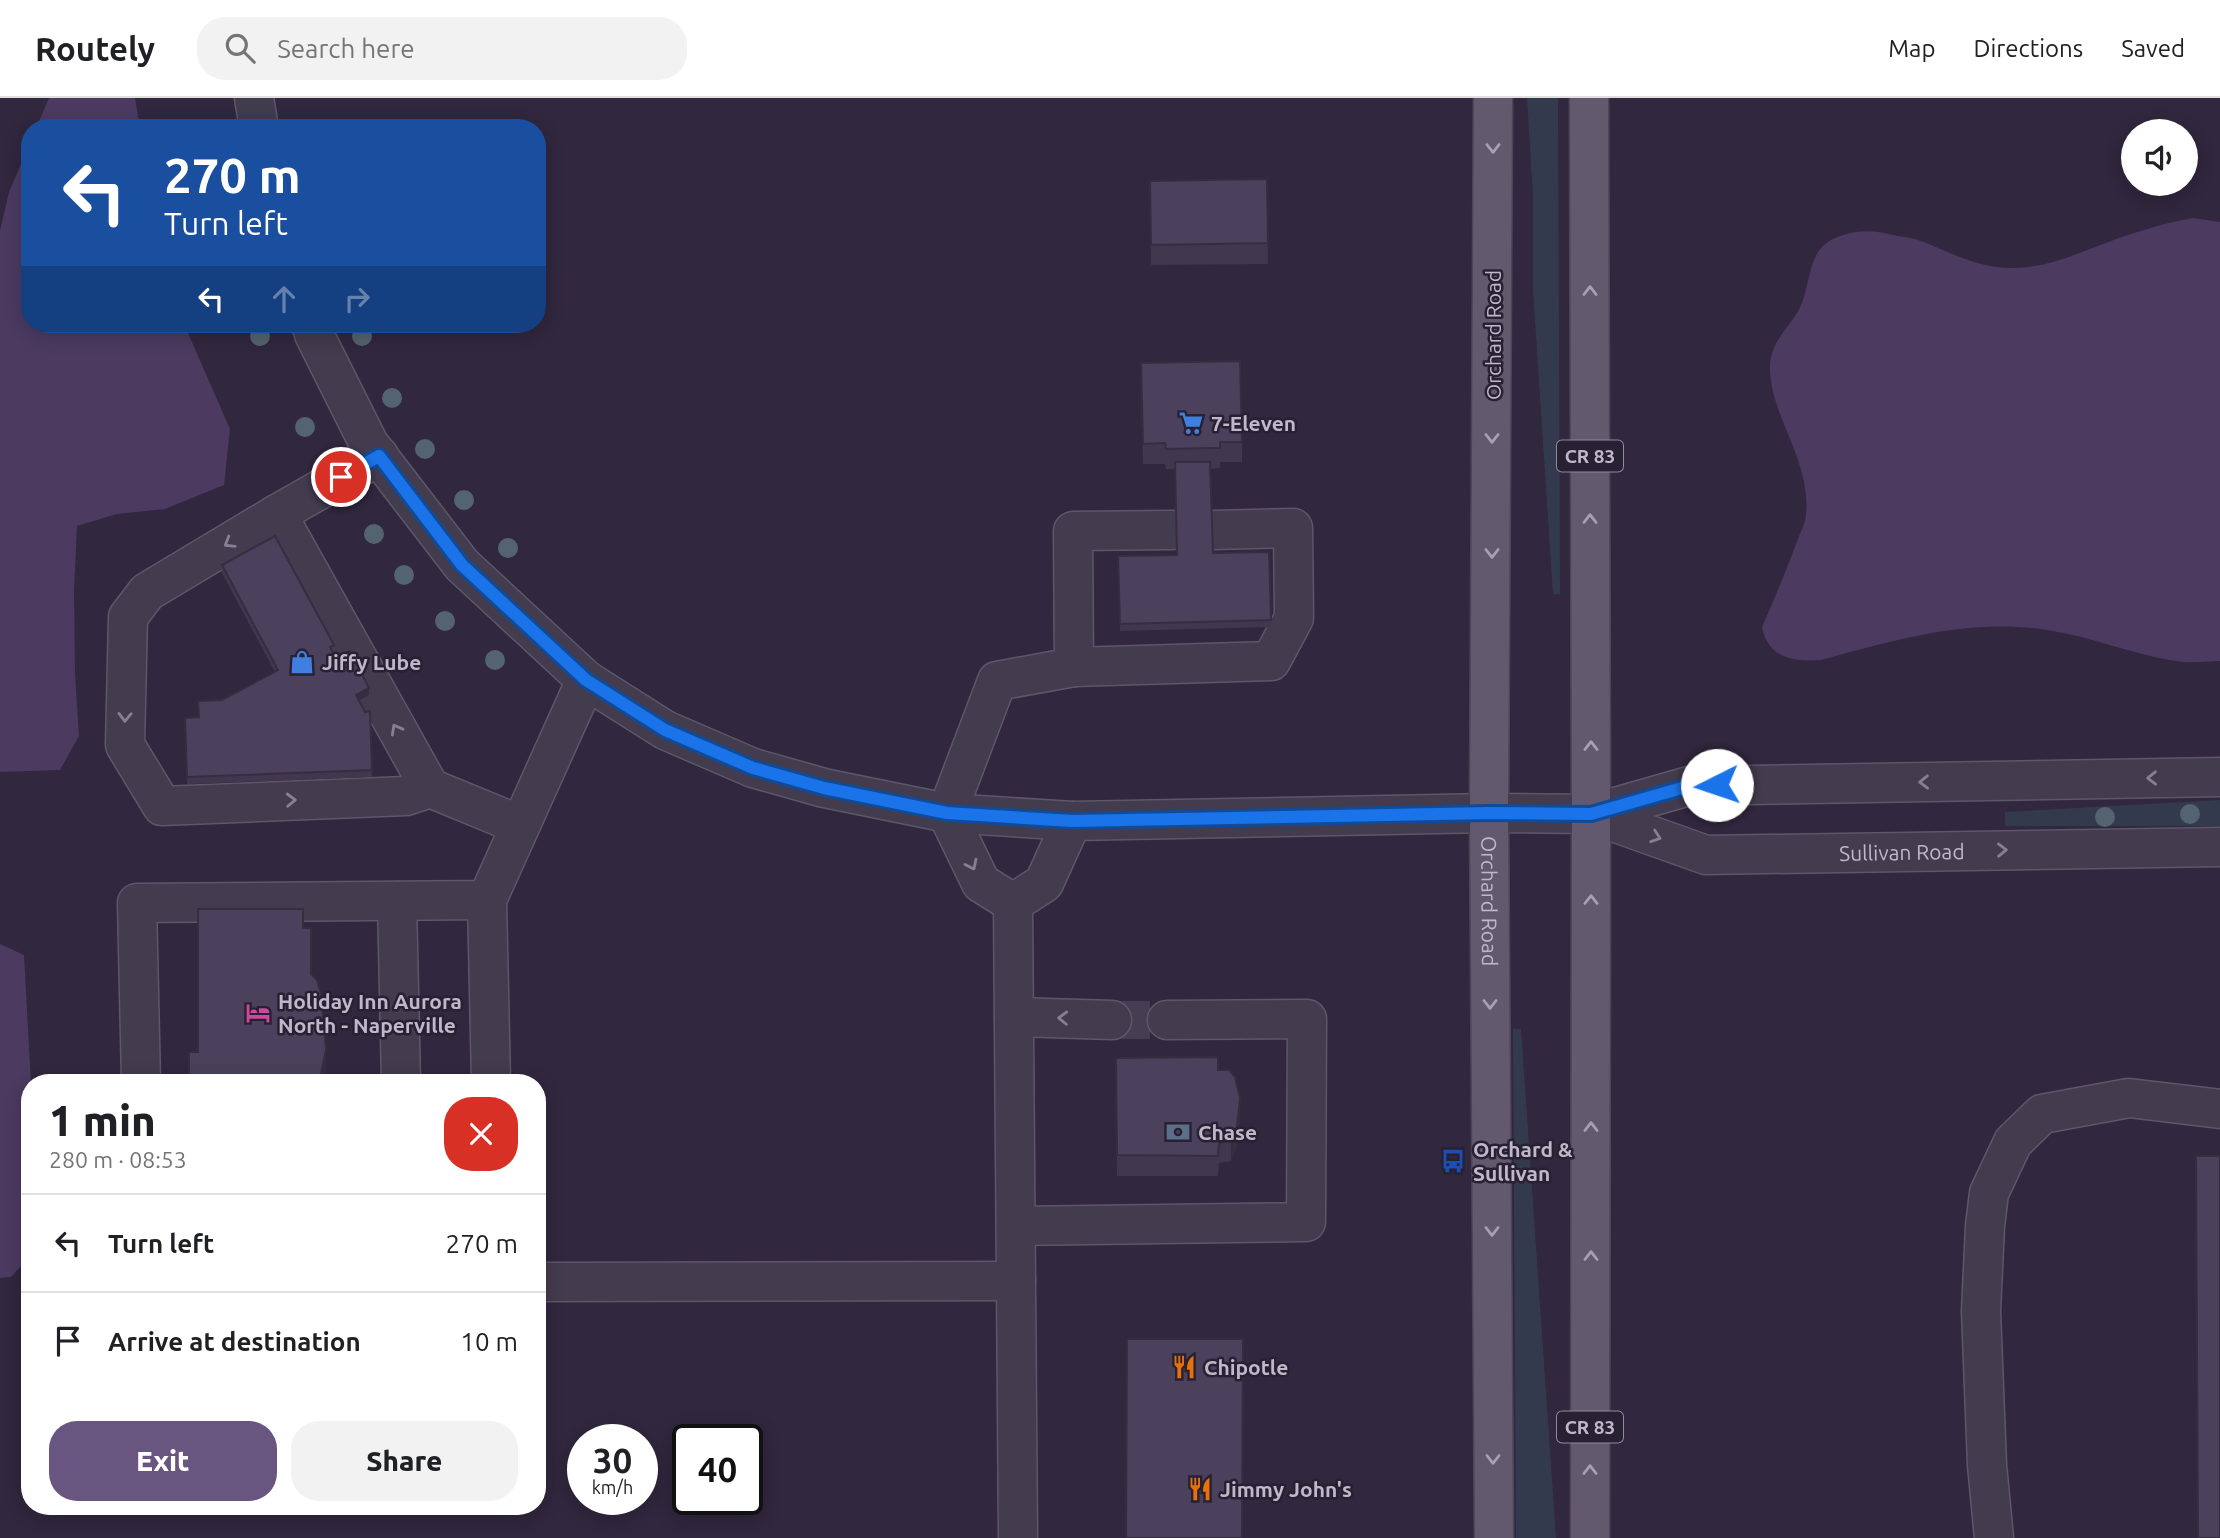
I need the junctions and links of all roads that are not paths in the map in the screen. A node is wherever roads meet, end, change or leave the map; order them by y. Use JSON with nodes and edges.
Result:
{"nodes":[{"id":1,"x":254,"y":98,"type":"edge"},
{"id":2,"x":1493,"y":98,"type":"edge"},
{"id":3,"x":1589,"y":98,"type":"edge"},
{"id":4,"x":258,"y":119,"type":"edge"},
{"id":5,"x":315,"y":333,"type":"edge"},
{"id":6,"x":379,"y":456,"type":"junction"},
{"id":7,"x":277,"y":514,"type":"junction"},
{"id":8,"x":1173,"y":530,"type":"edge"},
{"id":9,"x":1214,"y":530,"type":"edge"},
{"id":10,"x":1074,"y":667,"type":"junction"},
{"id":11,"x":586,"y":680,"type":"junction"},
{"id":12,"x":2220,"y":777,"type":"edge"},
{"id":13,"x":430,"y":788,"type":"junction"},
{"id":14,"x":947,"y":813,"type":"junction"},
{"id":15,"x":1489,"y":813,"type":"junction"},
{"id":16,"x":1591,"y":814,"type":"junction"},
{"id":17,"x":1072,"y":821,"type":"junction"},
{"id":18,"x":520,"y":825,"type":"junction"},
{"id":19,"x":2220,"y":847,"type":"edge"},
{"id":20,"x":487,"y":900,"type":"junction"},
{"id":21,"x":397,"y":901,"type":"junction"},
{"id":22,"x":1013,"y":903,"type":"junction"},
{"id":23,"x":1014,"y":1017,"type":"junction"},
{"id":24,"x":1112,"y":1020,"type":"tunnel mouth"},
{"id":25,"x":1167,"y":1020,"type":"tunnel mouth"},
{"id":26,"x":141,"y":1074,"type":"edge"},
{"id":27,"x":401,"y":1074,"type":"edge"},
{"id":28,"x":491,"y":1074,"type":"edge"},
{"id":29,"x":2220,"y":1109,"type":"edge"},
{"id":30,"x":1016,"y":1226,"type":"junction"},
{"id":31,"x":1016,"y":1281,"type":"junction"},
{"id":32,"x":546,"y":1282,"type":"edge"},
{"id":33,"x":1018,"y":1538,"type":"edge"},
{"id":34,"x":1494,"y":1538,"type":"edge"},
{"id":35,"x":1590,"y":1538,"type":"edge"},
{"id":36,"x":1994,"y":1538,"type":"edge"}],
"edges":[{"from":1,"to":4,"type":"street"},
{"from":2,"to":15,"type":"main road","name":"Orchard Road","one_way":true},
{"from":16,"to":3,"type":"main road","number":"CR 83","one_way":true},
{"from":5,"to":6,"type":"street","name":"Sullivan Road"},
{"from":6,"to":7,"type":"street"},
{"from":6,"to":11,"type":"street","name":"Sullivan Road"},
{"from":13,"to":7,"type":"street","one_way":true},
{"from":7,"to":13,"type":"street","one_way":true},
{"from":8,"to":10,"type":"street"},
{"from":9,"to":10,"type":"street"},
{"from":10,"to":14,"type":"street"},
{"from":11,"to":14,"type":"street","name":"Sullivan Road"},
{"from":11,"to":18,"type":"street"},
{"from":12,"to":16,"type":"street","name":"Sullivan Road","one_way":true},
{"from":13,"to":18,"type":"street"},
{"from":14,"to":17,"type":"street","name":"Sullivan Road"},
{"from":14,"to":22,"type":"street","one_way":true},
{"from":15,"to":16,"type":"street","name":"Sullivan Road"},
{"from":15,"to":17,"type":"street","name":"Sullivan Road"},
{"from":15,"to":34,"type":"main road","name":"Orchard Road","one_way":true},
{"from":16,"to":19,"type":"street","name":"Sullivan Road","one_way":true},
{"from":35,"to":16,"type":"main road","number":"CR 83","one_way":true},
{"from":17,"to":22,"type":"street"},
{"from":18,"to":20,"type":"street"},
{"from":20,"to":21,"type":"street"},
{"from":20,"to":28,"type":"street"},
{"from":21,"to":26,"type":"street"},
{"from":21,"to":27,"type":"street"},
{"from":22,"to":23,"type":"street"},
{"from":24,"to":23,"type":"street","one_way":true},
{"from":23,"to":30,"type":"street"},
{"from":25,"to":30,"type":"street"},
{"from":29,"to":36,"type":"street"},
{"from":30,"to":31,"type":"street"},
{"from":31,"to":32,"type":"street"},
{"from":31,"to":33,"type":"street"}]}
